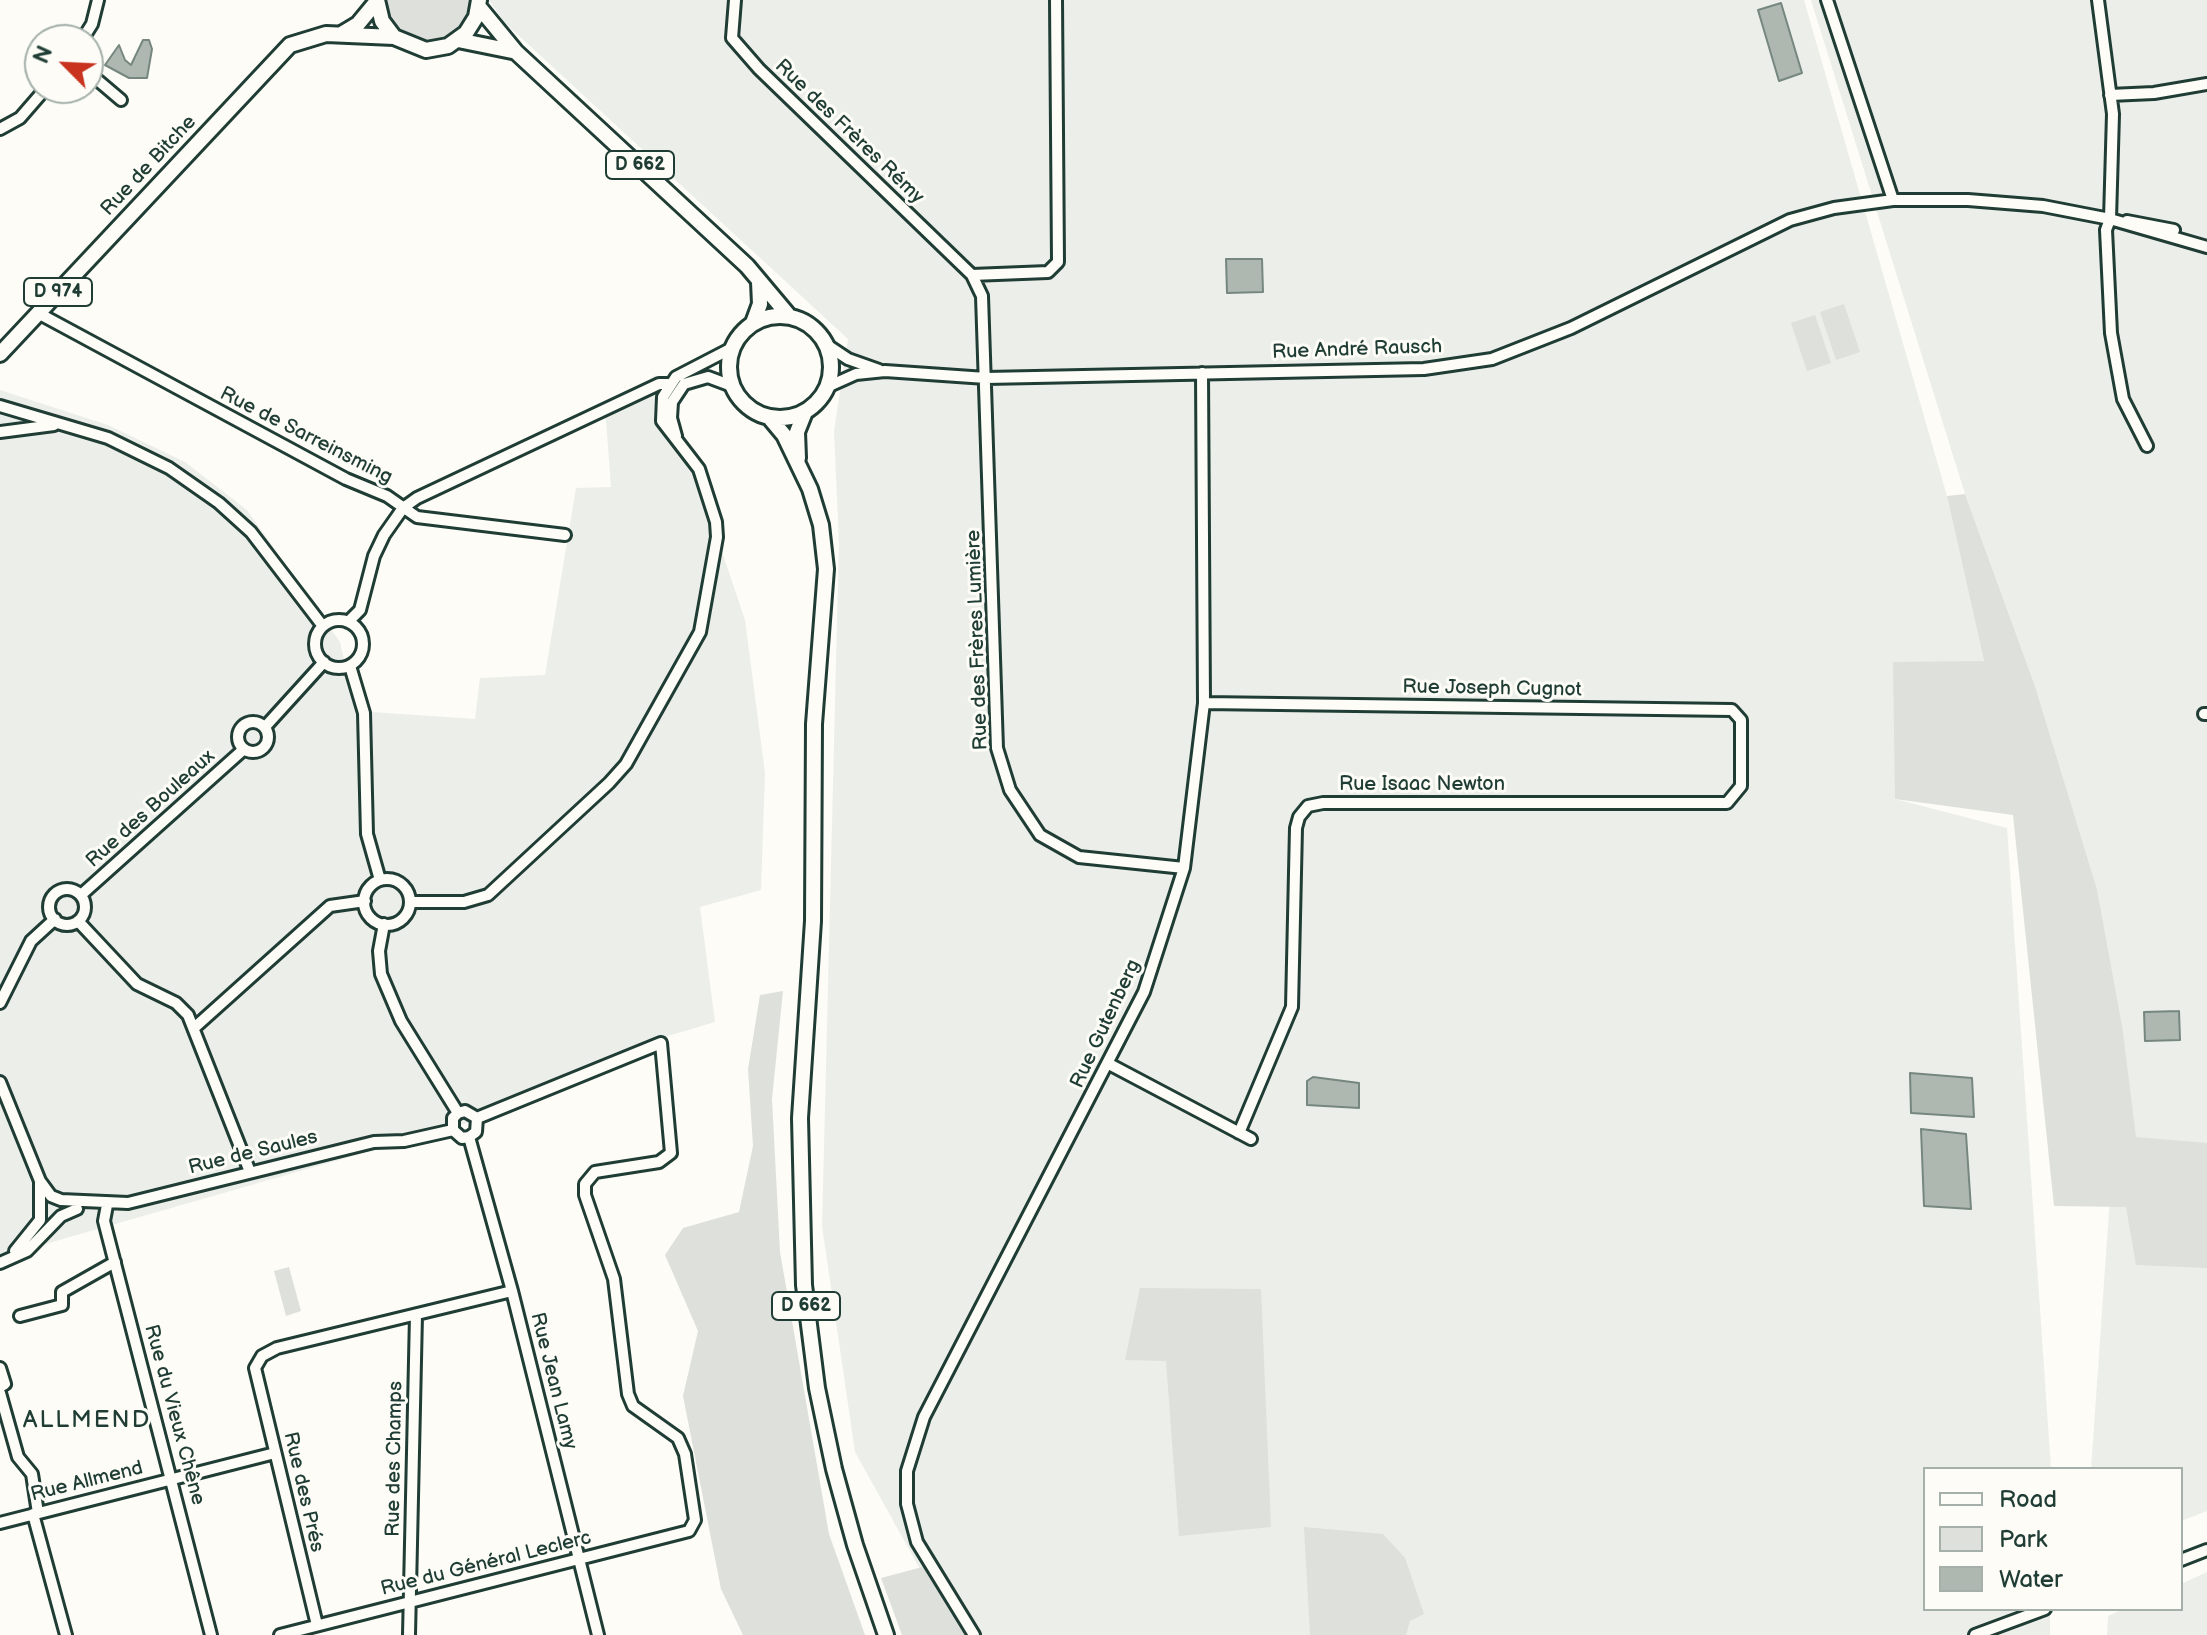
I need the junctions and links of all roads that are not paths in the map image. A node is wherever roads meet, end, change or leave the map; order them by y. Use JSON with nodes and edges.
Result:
{"nodes":[{"id":1,"x":98,"y":0,"type":"edge"},
{"id":2,"x":377,"y":0,"type":"edge"},
{"id":3,"x":735,"y":0,"type":"edge"},
{"id":4,"x":1056,"y":0,"type":"edge"},
{"id":5,"x":1827,"y":0,"type":"edge"},
{"id":6,"x":2098,"y":0,"type":"edge"},
{"id":7,"x":479,"y":4,"type":"edge"},
{"id":8,"x":92,"y":24,"type":"edge"},
{"id":9,"x":343,"y":33,"type":"junction"},
{"id":10,"x":394,"y":37,"type":"junction"},
{"id":11,"x":458,"y":40,"type":"junction"},
{"id":12,"x":516,"y":52,"type":"junction"},
{"id":13,"x":2207,"y":84,"type":"edge"},
{"id":14,"x":104,"y":86,"type":"edge"},
{"id":15,"x":2110,"y":95,"type":"junction"},
{"id":16,"x":121,"y":100,"type":"dead end"},
{"id":17,"x":32,"y":104,"type":"edge"},
{"id":18,"x":0,"y":129,"type":"edge"},
{"id":19,"x":1893,"y":200,"type":"junction"},
{"id":20,"x":2113,"y":220,"type":"junction"},
{"id":21,"x":2207,"y":239,"type":"edge"},
{"id":22,"x":2207,"y":247,"type":"edge"},
{"id":23,"x":972,"y":275,"type":"junction"},
{"id":24,"x":759,"y":282,"type":"junction"},
{"id":25,"x":38,"y":313,"type":"junction"},
{"id":26,"x":789,"y":316,"type":"junction"},
{"id":27,"x":753,"y":323,"type":"junction"},
{"id":28,"x":827,"y":345,"type":"junction"},
{"id":29,"x":732,"y":348,"type":"junction"},
{"id":30,"x":0,"y":354,"type":"edge"},
{"id":31,"x":885,"y":371,"type":"junction"},
{"id":32,"x":1202,"y":373,"type":"junction"},
{"id":33,"x":986,"y":378,"type":"junction"},
{"id":34,"x":669,"y":384,"type":"junction"},
{"id":35,"x":732,"y":386,"type":"junction"},
{"id":36,"x":827,"y":387,"type":"junction"},
{"id":37,"x":0,"y":406,"type":"edge"},
{"id":38,"x":805,"y":412,"type":"junction"},
{"id":39,"x":769,"y":417,"type":"junction"},
{"id":40,"x":59,"y":424,"type":"junction"},
{"id":41,"x":0,"y":432,"type":"edge"},
{"id":42,"x":676,"y":438,"type":"junction"},
{"id":43,"x":2147,"y":446,"type":"dead end"},
{"id":44,"x":799,"y":464,"type":"junction"},
{"id":45,"x":403,"y":508,"type":"junction"},
{"id":46,"x":565,"y":535,"type":"dead end"},
{"id":47,"x":348,"y":622,"type":"junction"},
{"id":48,"x":322,"y":625,"type":"junction"},
{"id":49,"x":324,"y":662,"type":"junction"},
{"id":50,"x":350,"y":666,"type":"junction"},
{"id":51,"x":1204,"y":703,"type":"junction"},
{"id":52,"x":265,"y":727,"type":"junction"},
{"id":53,"x":244,"y":749,"type":"junction"},
{"id":54,"x":1741,"y":753,"type":"joint"},
{"id":55,"x":1184,"y":868,"type":"junction"},
{"id":56,"x":380,"y":880,"type":"junction"},
{"id":57,"x":81,"y":895,"type":"junction"},
{"id":58,"x":365,"y":901,"type":"junction"},
{"id":59,"x":410,"y":902,"type":"junction"},
{"id":60,"x":55,"y":919,"type":"junction"},
{"id":61,"x":78,"y":921,"type":"junction"},
{"id":62,"x":384,"y":924,"type":"junction"},
{"id":63,"x":0,"y":1003,"type":"edge"},
{"id":64,"x":194,"y":1028,"type":"junction"},
{"id":65,"x":1109,"y":1064,"type":"junction"},
{"id":66,"x":0,"y":1082,"type":"edge"},
{"id":67,"x":458,"y":1113,"type":"junction"},
{"id":68,"x":477,"y":1118,"type":"junction"},
{"id":69,"x":453,"y":1130,"type":"junction"},
{"id":70,"x":1239,"y":1133,"type":"junction"},
{"id":71,"x":469,"y":1137,"type":"junction"},
{"id":72,"x":1251,"y":1139,"type":"dead end"},
{"id":73,"x":250,"y":1172,"type":"junction"},
{"id":74,"x":40,"y":1181,"type":"junction"},
{"id":75,"x":61,"y":1200,"type":"junction"},
{"id":76,"x":107,"y":1205,"type":"junction"},
{"id":77,"x":42,"y":1209,"type":"junction"},
{"id":78,"x":77,"y":1209,"type":"dead end"},
{"id":79,"x":15,"y":1251,"type":"junction"},
{"id":80,"x":0,"y":1256,"type":"edge"},
{"id":81,"x":115,"y":1262,"type":"junction"},
{"id":82,"x":0,"y":1263,"type":"edge"},
{"id":83,"x":512,"y":1291,"type":"junction"},
{"id":84,"x":416,"y":1315,"type":"junction"},
{"id":85,"x":20,"y":1316,"type":"dead end"},
{"id":86,"x":0,"y":1368,"type":"edge"},
{"id":87,"x":0,"y":1387,"type":"edge"},
{"id":88,"x":0,"y":1393,"type":"edge"},
{"id":89,"x":275,"y":1453,"type":"junction"},
{"id":90,"x":173,"y":1479,"type":"junction"},
{"id":91,"x":36,"y":1514,"type":"junction"},
{"id":92,"x":0,"y":1523,"type":"edge"},
{"id":93,"x":2207,"y":1550,"type":"edge"},
{"id":94,"x":2183,"y":1559,"type":"edge"},
{"id":95,"x":578,"y":1560,"type":"junction"},
{"id":96,"x":409,"y":1603,"type":"junction"},
{"id":97,"x":2040,"y":1611,"type":"edge"},
{"id":98,"x":317,"y":1625,"type":"junction"},
{"id":99,"x":66,"y":1635,"type":"edge"},
{"id":100,"x":211,"y":1635,"type":"edge"},
{"id":101,"x":280,"y":1635,"type":"edge"},
{"id":102,"x":409,"y":1635,"type":"edge"},
{"id":103,"x":598,"y":1635,"type":"edge"},
{"id":104,"x":886,"y":1635,"type":"edge"},
{"id":105,"x":974,"y":1635,"type":"edge"},
{"id":106,"x":1975,"y":1635,"type":"edge"}],
"edges":[{"from":1,"to":8,"type":"street"},
{"from":2,"to":9,"type":"main road"},
{"from":2,"to":10,"type":"main road"},
{"from":3,"to":23,"type":"street","name":"Rue des Frères Rémy"},
{"from":4,"to":23,"type":"street"},
{"from":5,"to":19,"type":"street"},
{"from":6,"to":15,"type":"street"},
{"from":7,"to":11,"type":"main road"},
{"from":7,"to":12,"type":"main road","number":"D 662"},
{"from":9,"to":10,"type":"main road","name":"Rue de Bitche","number":"D 974"},
{"from":9,"to":25,"type":"main road","name":"Rue de Bitche","number":"D 974"},
{"from":10,"to":11,"type":"main road","name":"Rue de Bitche"},
{"from":11,"to":12,"type":"main road"},
{"from":12,"to":24,"type":"main road","number":"D 662"},
{"from":13,"to":15,"type":"street"},
{"from":14,"to":16,"type":"street"},
{"from":15,"to":20,"type":"street"},
{"from":17,"to":18,"type":"street"},
{"from":19,"to":20,"type":"street","name":"Rue André Rausch"},
{"from":19,"to":32,"type":"street","name":"Rue André Rausch"},
{"from":20,"to":21,"type":"street"},
{"from":20,"to":22,"type":"street"},
{"from":20,"to":43,"type":"street"},
{"from":23,"to":33,"type":"street"},
{"from":24,"to":26,"type":"main road","number":"D 662"},
{"from":24,"to":27,"type":"main road"},
{"from":25,"to":30,"type":"main road","name":"Rue de Bitche","number":"D 974"},
{"from":25,"to":45,"type":"street","name":"Rue de Sarreinsming"},
{"from":26,"to":27,"type":"main road"},
{"from":26,"to":28,"type":"main road"},
{"from":27,"to":29,"type":"main road"},
{"from":28,"to":31,"type":"street","name":"Rue André Rausch"},
{"from":28,"to":36,"type":"main road"},
{"from":29,"to":34,"type":"street","name":"Rue de Sarreinsming"},
{"from":29,"to":35,"type":"main road"},
{"from":31,"to":33,"type":"street","name":"Rue André Rausch"},
{"from":31,"to":36,"type":"street","name":"Rue André Rausch"},
{"from":32,"to":33,"type":"street","name":"Rue André Rausch"},
{"from":32,"to":51,"type":"street","name":"Rue Gutenberg"},
{"from":33,"to":55,"type":"street","name":"Rue des Frères Lumière"},
{"from":34,"to":42,"type":"street"},
{"from":34,"to":45,"type":"street","name":"Rue de Sarreinsming"},
{"from":35,"to":39,"type":"main road"},
{"from":35,"to":42,"type":"street"},
{"from":36,"to":38,"type":"main road"},
{"from":37,"to":40,"type":"street"},
{"from":38,"to":39,"type":"main road"},
{"from":38,"to":44,"type":"main road","number":"D 662"},
{"from":39,"to":44,"type":"main road","number":"D 662"},
{"from":40,"to":41,"type":"street"},
{"from":40,"to":48,"type":"street"},
{"from":42,"to":59,"type":"street"},
{"from":44,"to":104,"type":"main road","number":"D 662"},
{"from":45,"to":46,"type":"street"},
{"from":45,"to":47,"type":"street"},
{"from":47,"to":48,"type":"street"},
{"from":47,"to":50,"type":"street"},
{"from":48,"to":49,"type":"street"},
{"from":49,"to":50,"type":"street"},
{"from":49,"to":52,"type":"street","name":"Rue des Bouleaux"},
{"from":50,"to":56,"type":"street"},
{"from":51,"to":54,"type":"street","name":"Rue Joseph Cugnot"},
{"from":51,"to":55,"type":"street","name":"Rue Gutenberg"},
{"from":52,"to":53,"type":"street","name":"Rue des Bouleaux"},
{"from":52,"to":53,"type":"street","name":"Rue des Bouleaux"},
{"from":53,"to":57,"type":"street","name":"Rue des Bouleaux"},
{"from":54,"to":70,"type":"street","name":"Rue Isaac Newton"},
{"from":55,"to":65,"type":"street","name":"Rue Gutenberg"},
{"from":56,"to":58,"type":"street"},
{"from":56,"to":59,"type":"street"},
{"from":57,"to":60,"type":"street"},
{"from":57,"to":61,"type":"street"},
{"from":58,"to":62,"type":"street"},
{"from":58,"to":64,"type":"street"},
{"from":59,"to":62,"type":"street"},
{"from":60,"to":61,"type":"street"},
{"from":60,"to":63,"type":"street"},
{"from":61,"to":64,"type":"street"},
{"from":62,"to":67,"type":"street"},
{"from":64,"to":73,"type":"street"},
{"from":65,"to":70,"type":"street"},
{"from":65,"to":105,"type":"street","name":"Rue Gutenberg"},
{"from":66,"to":74,"type":"street"},
{"from":67,"to":68,"type":"street"},
{"from":67,"to":69,"type":"street"},
{"from":68,"to":71,"type":"street"},
{"from":68,"to":95,"type":"street","name":"Rue du Général Leclerc"},
{"from":69,"to":71,"type":"street"},
{"from":69,"to":73,"type":"street","name":"Rue de Saules"},
{"from":70,"to":72,"type":"street"},
{"from":71,"to":83,"type":"street","name":"Rue Jean Lamy"},
{"from":73,"to":76,"type":"street","name":"Rue de Saules"},
{"from":74,"to":75,"type":"street"},
{"from":74,"to":77,"type":"street"},
{"from":75,"to":76,"type":"street","name":"Rue de Saules"},
{"from":75,"to":77,"type":"street"},
{"from":75,"to":79,"type":"street"},
{"from":76,"to":81,"type":"street","name":"Rue du Vieux Chêne"},
{"from":77,"to":79,"type":"street"},
{"from":78,"to":82,"type":"street"},
{"from":79,"to":80,"type":"street"},
{"from":81,"to":85,"type":"street"},
{"from":81,"to":90,"type":"street","name":"Rue du Vieux Chêne"},
{"from":83,"to":84,"type":"street"},
{"from":83,"to":95,"type":"street","name":"Rue Jean Lamy"},
{"from":84,"to":89,"type":"street","name":"Rue des Prés"},
{"from":84,"to":96,"type":"street","name":"Rue des Champs"},
{"from":86,"to":87,"type":"street"},
{"from":88,"to":91,"type":"street"},
{"from":89,"to":90,"type":"street","name":"Rue Allmend"},
{"from":89,"to":98,"type":"street","name":"Rue des Prés"},
{"from":90,"to":91,"type":"street","name":"Rue Allmend"},
{"from":90,"to":100,"type":"street","name":"Rue du Vieux Chêne"},
{"from":91,"to":92,"type":"street","name":"Rue Allmend"},
{"from":91,"to":99,"type":"street"},
{"from":93,"to":94,"type":"street"},
{"from":95,"to":96,"type":"street","name":"Rue du Général Leclerc"},
{"from":95,"to":103,"type":"street","name":"Rue Jean Lamy"},
{"from":96,"to":98,"type":"street","name":"Rue du Général Leclerc"},
{"from":96,"to":102,"type":"street","name":"Rue des Champs"},
{"from":97,"to":106,"type":"street"},
{"from":98,"to":101,"type":"street","name":"Rue du Général Leclerc"}]}
